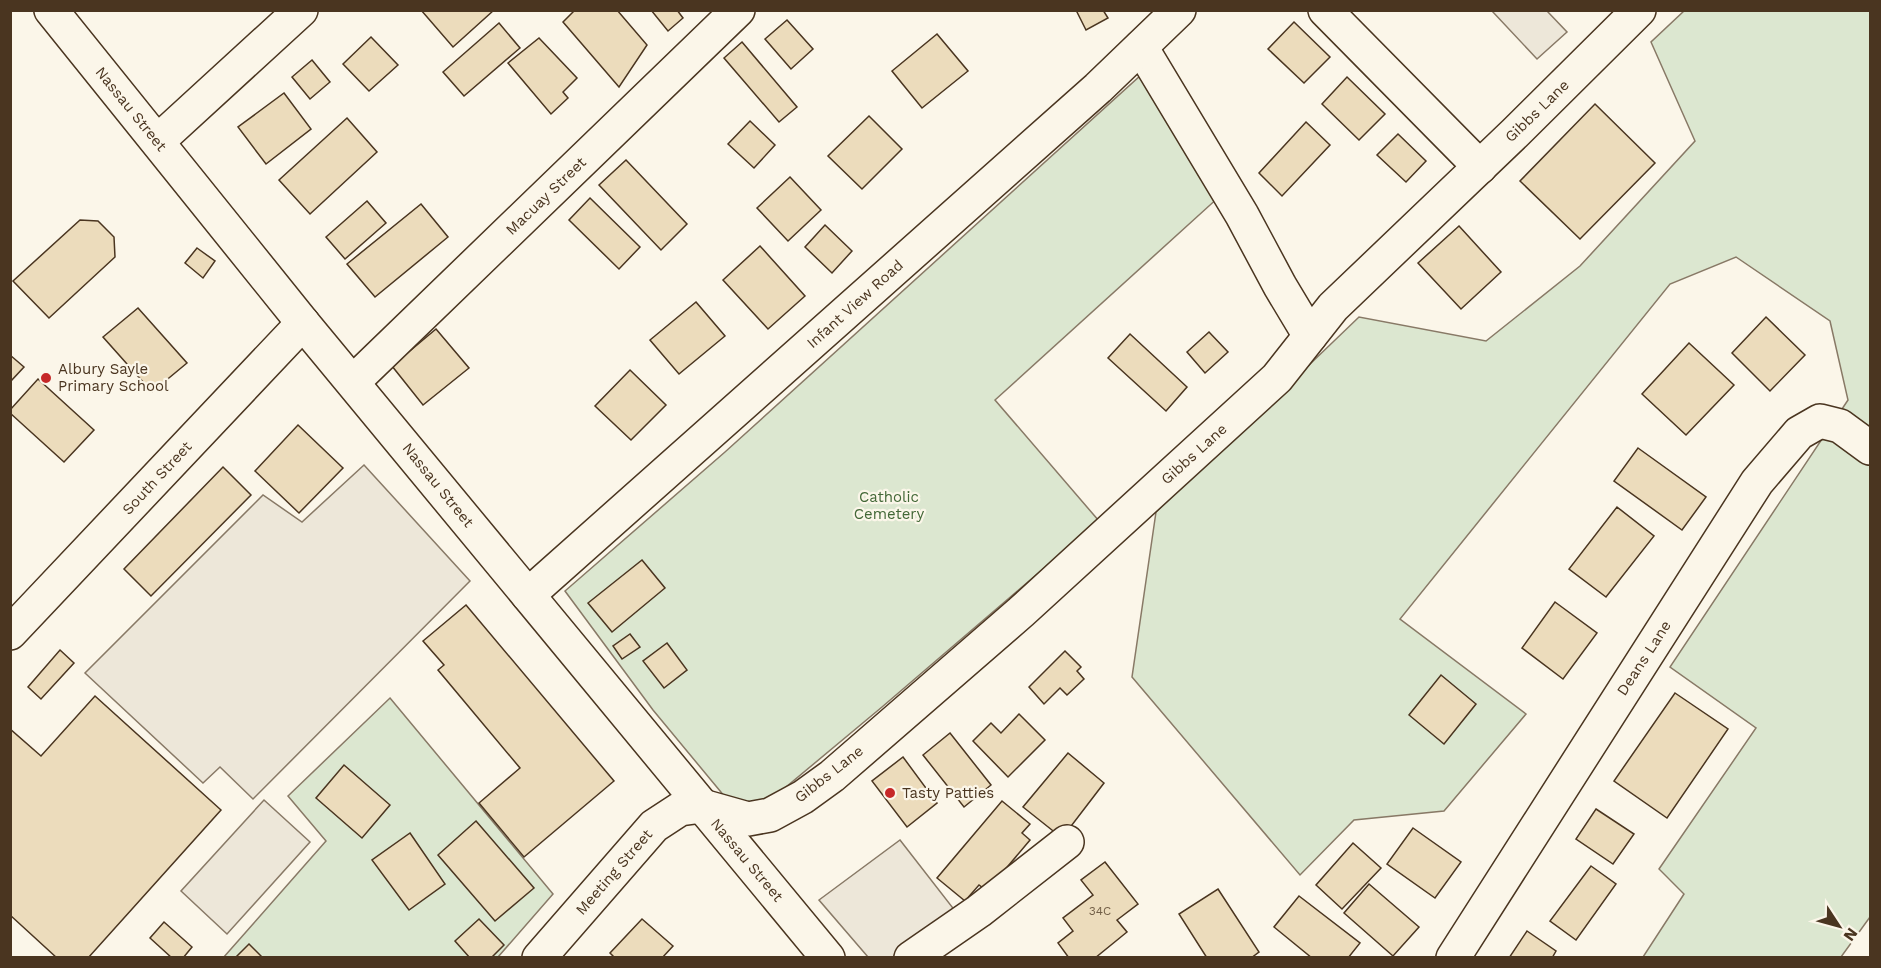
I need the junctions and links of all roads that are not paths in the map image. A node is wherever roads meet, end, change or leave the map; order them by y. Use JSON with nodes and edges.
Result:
{"nodes":[{"id":1,"x":51,"y":10,"type":"edge"},
{"id":2,"x":302,"y":10,"type":"edge"},
{"id":3,"x":738,"y":10,"type":"edge"},
{"id":4,"x":1179,"y":10,"type":"edge"},
{"id":5,"x":1325,"y":10,"type":"edge"},
{"id":6,"x":1639,"y":10,"type":"edge"},
{"id":7,"x":1141,"y":47,"type":"junction"},
{"id":8,"x":158,"y":141,"type":"junction"},
{"id":9,"x":1480,"y":167,"type":"junction"},
{"id":10,"x":303,"y":322,"type":"junction"},
{"id":11,"x":1310,"y":336,"type":"junction"},
{"id":12,"x":353,"y":382,"type":"junction"},
{"id":13,"x":1870,"y":448,"type":"edge"},
{"id":14,"x":528,"y":595,"type":"junction"},
{"id":15,"x":10,"y":633,"type":"edge"},
{"id":16,"x":702,"y":806,"type":"junction"},
{"id":17,"x":1067,"y":842,"type":"dead end"},
{"id":18,"x":539,"y":957,"type":"edge"},
{"id":19,"x":828,"y":957,"type":"edge"},
{"id":20,"x":911,"y":957,"type":"edge"},
{"id":21,"x":1453,"y":957,"type":"edge"}],
"edges":[{"from":1,"to":8,"type":"street","name":"Nassau Street"},
{"from":2,"to":8,"type":"street"},
{"from":3,"to":12,"type":"street","name":"Macuay Street"},
{"from":4,"to":7,"type":"street","name":"Infant View Road"},
{"from":5,"to":9,"type":"street"},
{"from":6,"to":9,"type":"street","name":"Gibbs Lane"},
{"from":7,"to":11,"type":"street"},
{"from":7,"to":14,"type":"street","name":"Infant View Road"},
{"from":8,"to":10,"type":"street","name":"Nassau Street"},
{"from":9,"to":11,"type":"street","name":"Gibbs Lane"},
{"from":10,"to":12,"type":"street","name":"Nassau Street"},
{"from":10,"to":15,"type":"street","name":"South Street"},
{"from":11,"to":16,"type":"street","name":"Gibbs Lane"},
{"from":12,"to":14,"type":"street","name":"Nassau Street"},
{"from":13,"to":21,"type":"street","name":"Deans Lane"},
{"from":14,"to":16,"type":"street","name":"Nassau Street"},
{"from":16,"to":18,"type":"street","name":"Meeting Street"},
{"from":16,"to":19,"type":"street","name":"Nassau Street"},
{"from":17,"to":20,"type":"street"}]}
